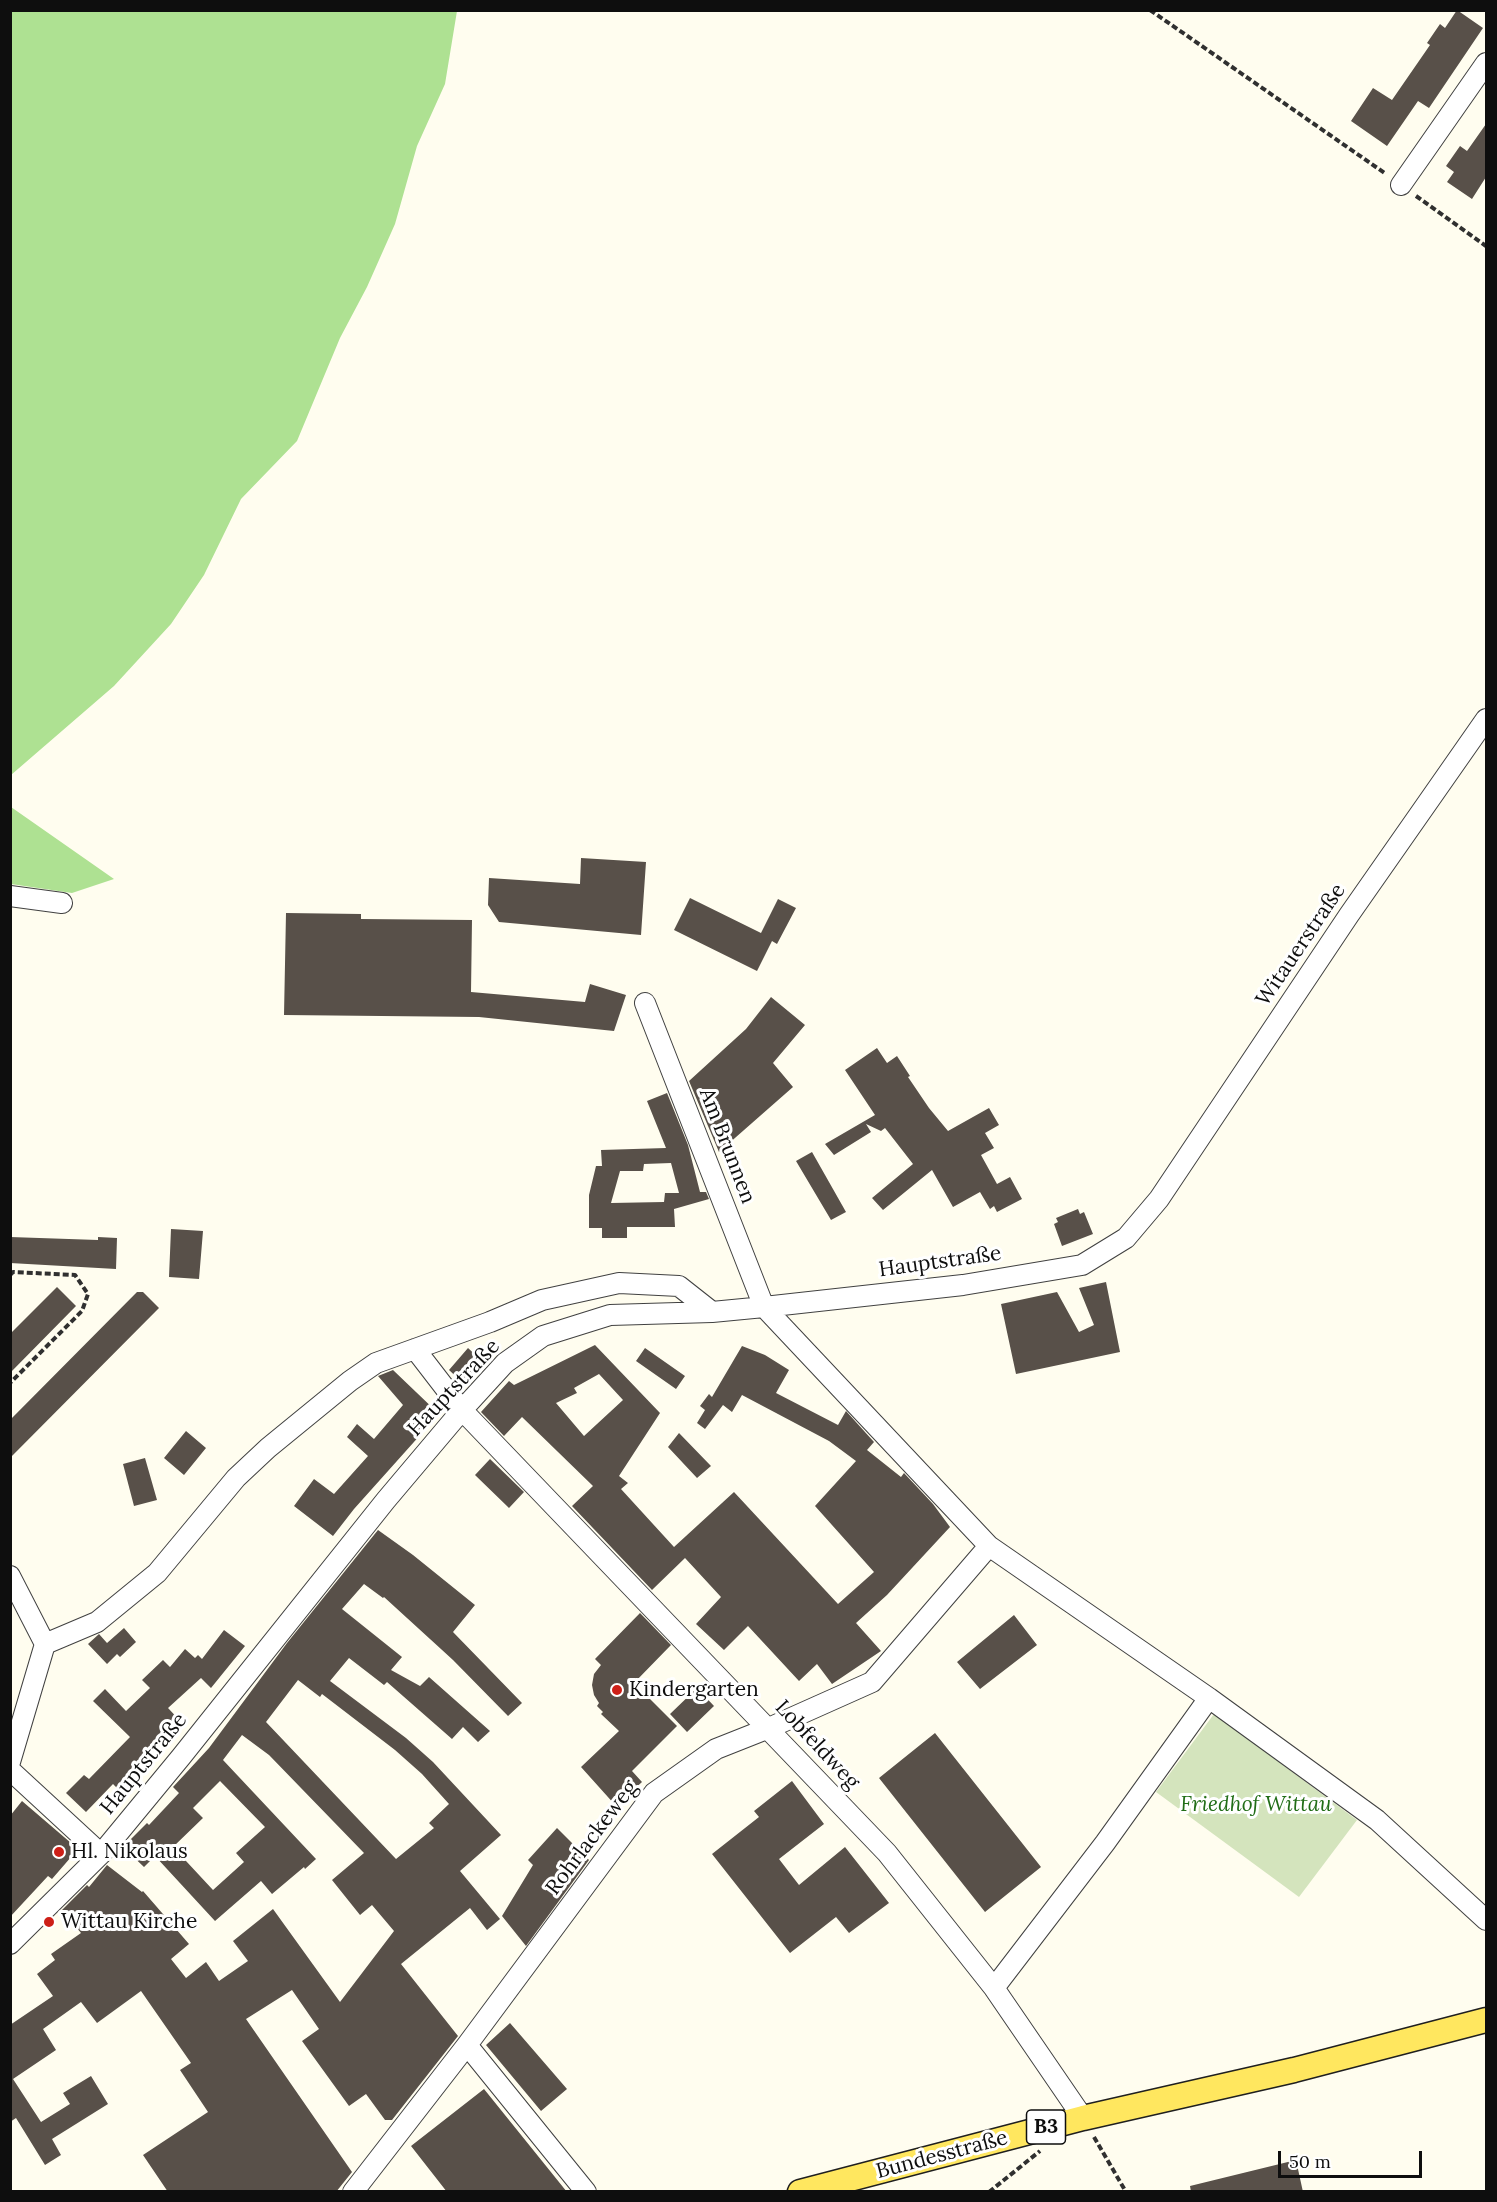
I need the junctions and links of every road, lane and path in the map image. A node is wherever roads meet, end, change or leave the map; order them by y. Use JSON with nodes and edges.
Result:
{"nodes":[{"id":1,"x":1150,"y":10,"type":"edge"},
{"id":2,"x":1486,"y":63,"type":"edge"},
{"id":3,"x":1401,"y":185,"type":"junction"},
{"id":4,"x":1486,"y":246,"type":"edge"},
{"id":5,"x":1486,"y":719,"type":"edge"},
{"id":6,"x":10,"y":896,"type":"edge"},
{"id":7,"x":62,"y":903,"type":"dead end"},
{"id":8,"x":645,"y":1003,"type":"dead end"},
{"id":9,"x":1159,"y":1199,"type":"joint"},
{"id":10,"x":10,"y":1275,"type":"edge"},
{"id":11,"x":764,"y":1307,"type":"junction"},
{"id":12,"x":712,"y":1312,"type":"junction"},
{"id":13,"x":415,"y":1348,"type":"junction"},
{"id":14,"x":10,"y":1383,"type":"edge"},
{"id":15,"x":462,"y":1410,"type":"junction"},
{"id":16,"x":989,"y":1546,"type":"junction"},
{"id":17,"x":10,"y":1576,"type":"edge"},
{"id":18,"x":45,"y":1644,"type":"junction"},
{"id":19,"x":1209,"y":1698,"type":"junction"},
{"id":20,"x":769,"y":1728,"type":"junction"},
{"id":21,"x":10,"y":1762,"type":"edge"},
{"id":22,"x":10,"y":1770,"type":"edge"},
{"id":23,"x":101,"y":1854,"type":"junction"},
{"id":24,"x":1486,"y":1920,"type":"edge"},
{"id":25,"x":10,"y":1944,"type":"edge"},
{"id":26,"x":994,"y":1988,"type":"junction"},
{"id":27,"x":1486,"y":2020,"type":"edge"},
{"id":28,"x":467,"y":2045,"type":"junction"},
{"id":29,"x":1083,"y":2118,"type":"junction"},
{"id":30,"x":1046,"y":2147,"type":"dead end"},
{"id":31,"x":353,"y":2192,"type":"edge"},
{"id":32,"x":585,"y":2192,"type":"edge"},
{"id":33,"x":800,"y":2192,"type":"edge"},
{"id":34,"x":989,"y":2192,"type":"edge"},
{"id":35,"x":1126,"y":2192,"type":"edge"}],
"edges":[{"from":1,"to":3,"type":"path"},
{"from":2,"to":3,"type":"street"},
{"from":3,"to":4,"type":"path"},
{"from":5,"to":9,"type":"street","name":"Witauerstraße"},
{"from":6,"to":7,"type":"street"},
{"from":8,"to":11,"type":"street","name":"Am Brunnen"},
{"from":9,"to":11,"type":"street","name":"Hauptstraße"},
{"from":10,"to":14,"type":"path"},
{"from":11,"to":12,"type":"street","name":"Hauptstraße"},
{"from":11,"to":16,"type":"street"},
{"from":12,"to":13,"type":"street"},
{"from":12,"to":15,"type":"street","name":"Hauptstraße"},
{"from":13,"to":15,"type":"street","name":"Lobfeldweg"},
{"from":13,"to":18,"type":"street"},
{"from":15,"to":20,"type":"street","name":"Lobfeldweg"},
{"from":15,"to":23,"type":"street","name":"Hauptstraße"},
{"from":16,"to":19,"type":"street"},
{"from":16,"to":20,"type":"street","name":"Rohrlackeweg"},
{"from":17,"to":18,"type":"street"},
{"from":18,"to":21,"type":"street"},
{"from":19,"to":24,"type":"street"},
{"from":19,"to":26,"type":"street"},
{"from":20,"to":26,"type":"street","name":"Lobfeldweg"},
{"from":20,"to":28,"type":"street","name":"Rohrlackeweg"},
{"from":22,"to":23,"type":"street"},
{"from":23,"to":25,"type":"street","name":"Hauptstraße"},
{"from":26,"to":29,"type":"street","name":"Lobfeldweg"},
{"from":27,"to":29,"type":"main road","name":"Bundesstraße","number":"B3"},
{"from":28,"to":31,"type":"street","name":"Rohrlackeweg"},
{"from":28,"to":32,"type":"street"},
{"from":29,"to":33,"type":"main road","name":"Bundesstraße","number":"B3"},
{"from":29,"to":35,"type":"path"},
{"from":30,"to":34,"type":"path"}]}
